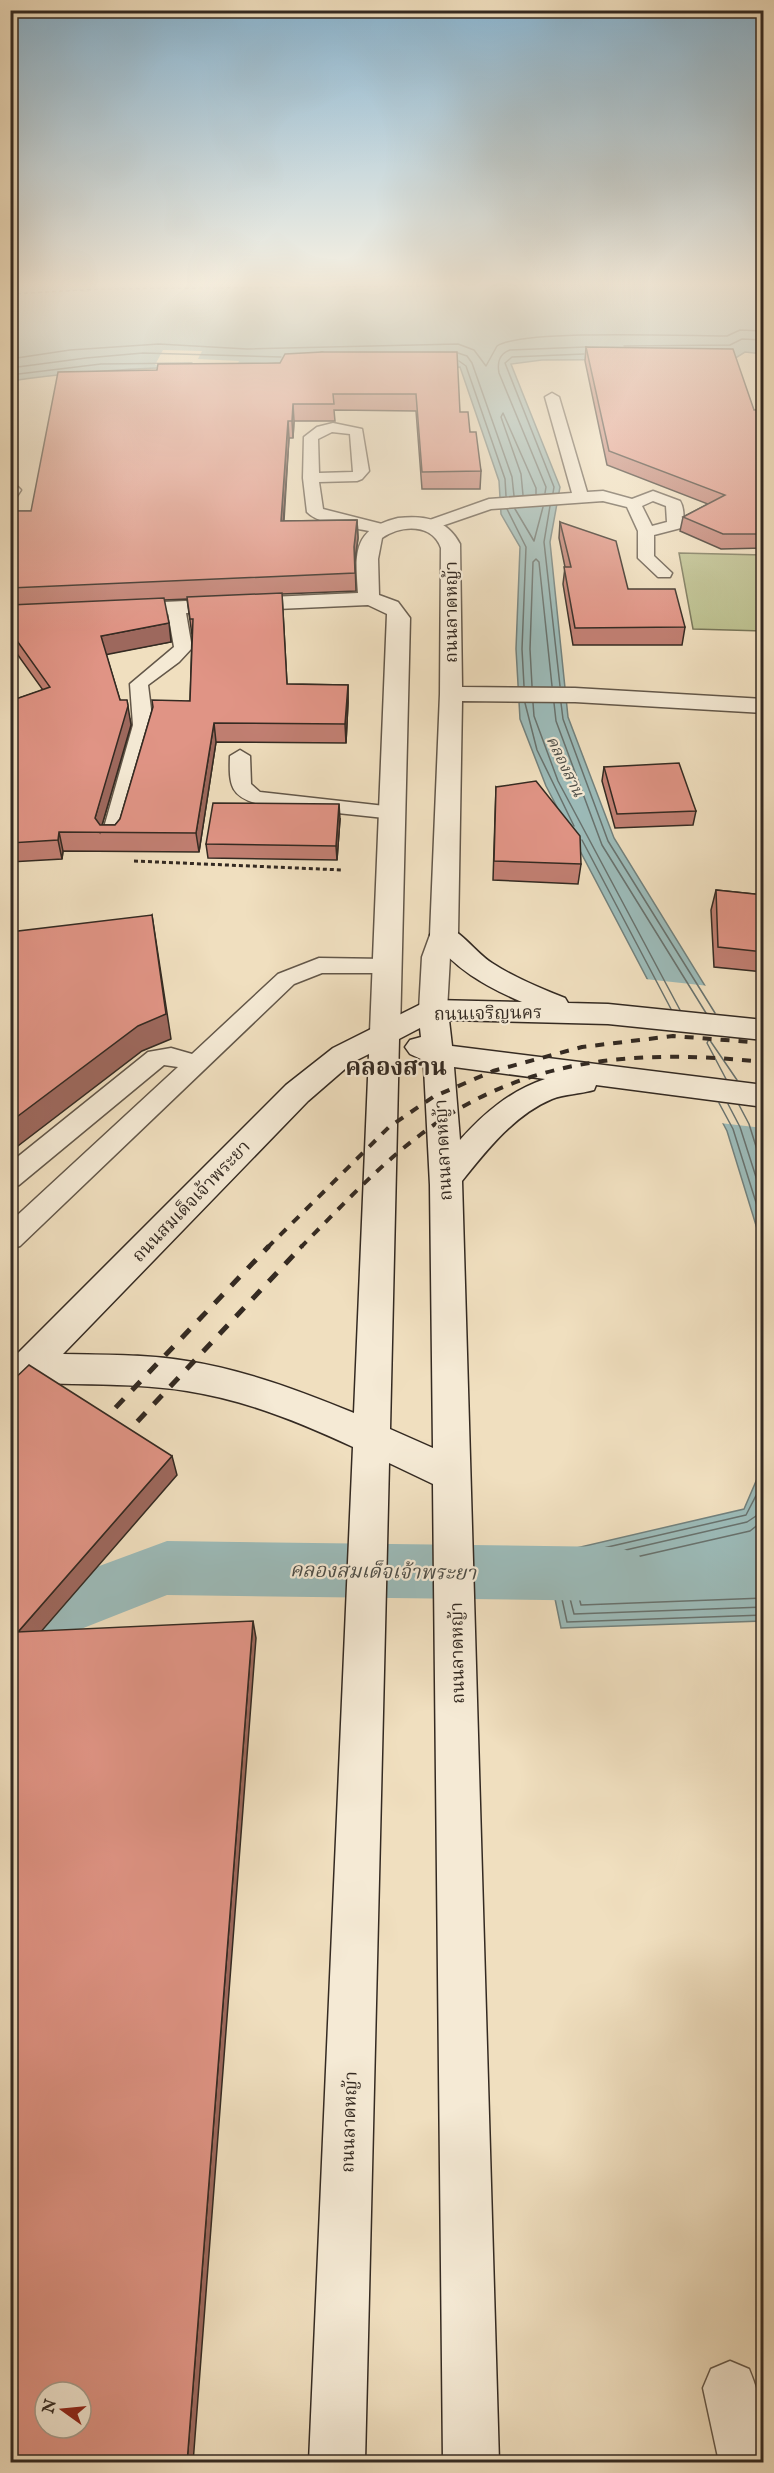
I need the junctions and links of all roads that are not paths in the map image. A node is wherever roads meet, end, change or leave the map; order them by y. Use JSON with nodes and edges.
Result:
{"nodes":[{"id":1,"x":553,"y":399,"type":"edge"},
{"id":2,"x":311,"y":478,"type":"dead end"},
{"id":3,"x":577,"y":497,"type":"junction"},
{"id":4,"x":633,"y":504,"type":"junction"},
{"id":5,"x":430,"y":525,"type":"junction"},
{"id":6,"x":380,"y":528,"type":"junction"},
{"id":7,"x":646,"y":531,"type":"junction"},
{"id":8,"x":664,"y":573,"type":"dead end"},
{"id":9,"x":369,"y":599,"type":"junction"},
{"id":10,"x":176,"y":607,"type":"junction"},
{"id":11,"x":105,"y":610,"type":"edge"},
{"id":12,"x":451,"y":694,"type":"junction"},
{"id":13,"x":764,"y":706,"type":"edge"},
{"id":14,"x":240,"y":756,"type":"dead end"},
{"id":15,"x":394,"y":813,"type":"junction"},
{"id":16,"x":111,"y":838,"type":"edge"},
{"id":17,"x":444,"y":936,"type":"junction"},
{"id":18,"x":386,"y":966,"type":"junction"},
{"id":19,"x":433,"y":1010,"type":"junction"},
{"id":20,"x":575,"y":1012,"type":"junction"},
{"id":21,"x":764,"y":1030,"type":"edge"},
{"id":22,"x":385,"y":1032,"type":"junction"},
{"id":23,"x":438,"y":1055,"type":"junction"},
{"id":24,"x":196,"y":1064,"type":"junction"},
{"id":25,"x":637,"y":1081,"type":"junction"},
{"id":26,"x":764,"y":1096,"type":"edge"},
{"id":27,"x":10,"y":1178,"type":"edge"},
{"id":28,"x":445,"y":1179,"type":"junction"},
{"id":29,"x":10,"y":1239,"type":"edge"},
{"id":30,"x":19,"y":1377,"type":"edge"},
{"id":31,"x":370,"y":1439,"type":"junction"},
{"id":32,"x":452,"y":1474,"type":"junction"},
{"id":33,"x":730,"y":2388,"type":"dead end"},
{"id":34,"x":337,"y":2463,"type":"edge"},
{"id":35,"x":471,"y":2463,"type":"edge"},
{"id":36,"x":747,"y":2463,"type":"edge"}],
"edges":[{"from":1,"to":3,"type":"lane"},
{"from":2,"to":6,"type":"lane"},
{"from":3,"to":4,"type":"lane"},
{"from":3,"to":5,"type":"lane"},
{"from":4,"to":7,"type":"lane"},
{"from":4,"to":7,"type":"lane"},
{"from":5,"to":6,"type":"main road"},
{"from":5,"to":12,"type":"main road","name":"ถนนลาดหญ้า"},
{"from":6,"to":9,"type":"main road"},
{"from":7,"to":8,"type":"lane"},
{"from":9,"to":10,"type":"main road"},
{"from":9,"to":15,"type":"main road","name":"ถนนลาดหญ้า"},
{"from":10,"to":11,"type":"main road"},
{"from":10,"to":16,"type":"lane"},
{"from":12,"to":13,"type":"main road"},
{"from":12,"to":17,"type":"main road","name":"ถนนลาดหญ้า"},
{"from":14,"to":15,"type":"lane"},
{"from":15,"to":18,"type":"main road","name":"ถนนลาดหญ้า"},
{"from":17,"to":19,"type":"main road","name":"ถนนลาดหญ้า"},
{"from":17,"to":20,"type":"main road"},
{"from":18,"to":22,"type":"main road","name":"ถนนลาดหญ้า"},
{"from":18,"to":24,"type":"lane"},
{"from":19,"to":20,"type":"main road","name":"ถนนเจริญนคร"},
{"from":19,"to":22,"type":"main road","name":"ถนนเจริญนคร"},
{"from":19,"to":23,"type":"main road","name":"ถนนลาดหญ้า"},
{"from":20,"to":21,"type":"main road","name":"ถนนเจริญนคร"},
{"from":22,"to":23,"type":"main road","name":"ถนนเจริญนคร"},
{"from":22,"to":30,"type":"main road","name":"ถนนสมเด็จเจ้าพระยา"},
{"from":22,"to":31,"type":"main road","name":"ถนนลาดหญ้า"},
{"from":23,"to":25,"type":"main road","name":"ถนนเจริญนคร"},
{"from":23,"to":28,"type":"main road","name":"ถนนลาดหญ้า"},
{"from":24,"to":27,"type":"lane"},
{"from":24,"to":29,"type":"lane"},
{"from":25,"to":26,"type":"main road","name":"ถนนเจริญนคร"},
{"from":25,"to":28,"type":"main road"},
{"from":28,"to":32,"type":"main road","name":"ถนนลาดหญ้า"},
{"from":30,"to":31,"type":"main road"},
{"from":31,"to":32,"type":"main road"},
{"from":31,"to":34,"type":"main road","name":"ถนนลาดหญ้า"},
{"from":32,"to":35,"type":"main road","name":"ถนนลาดหญ้า"},
{"from":33,"to":36,"type":"main road"}]}
